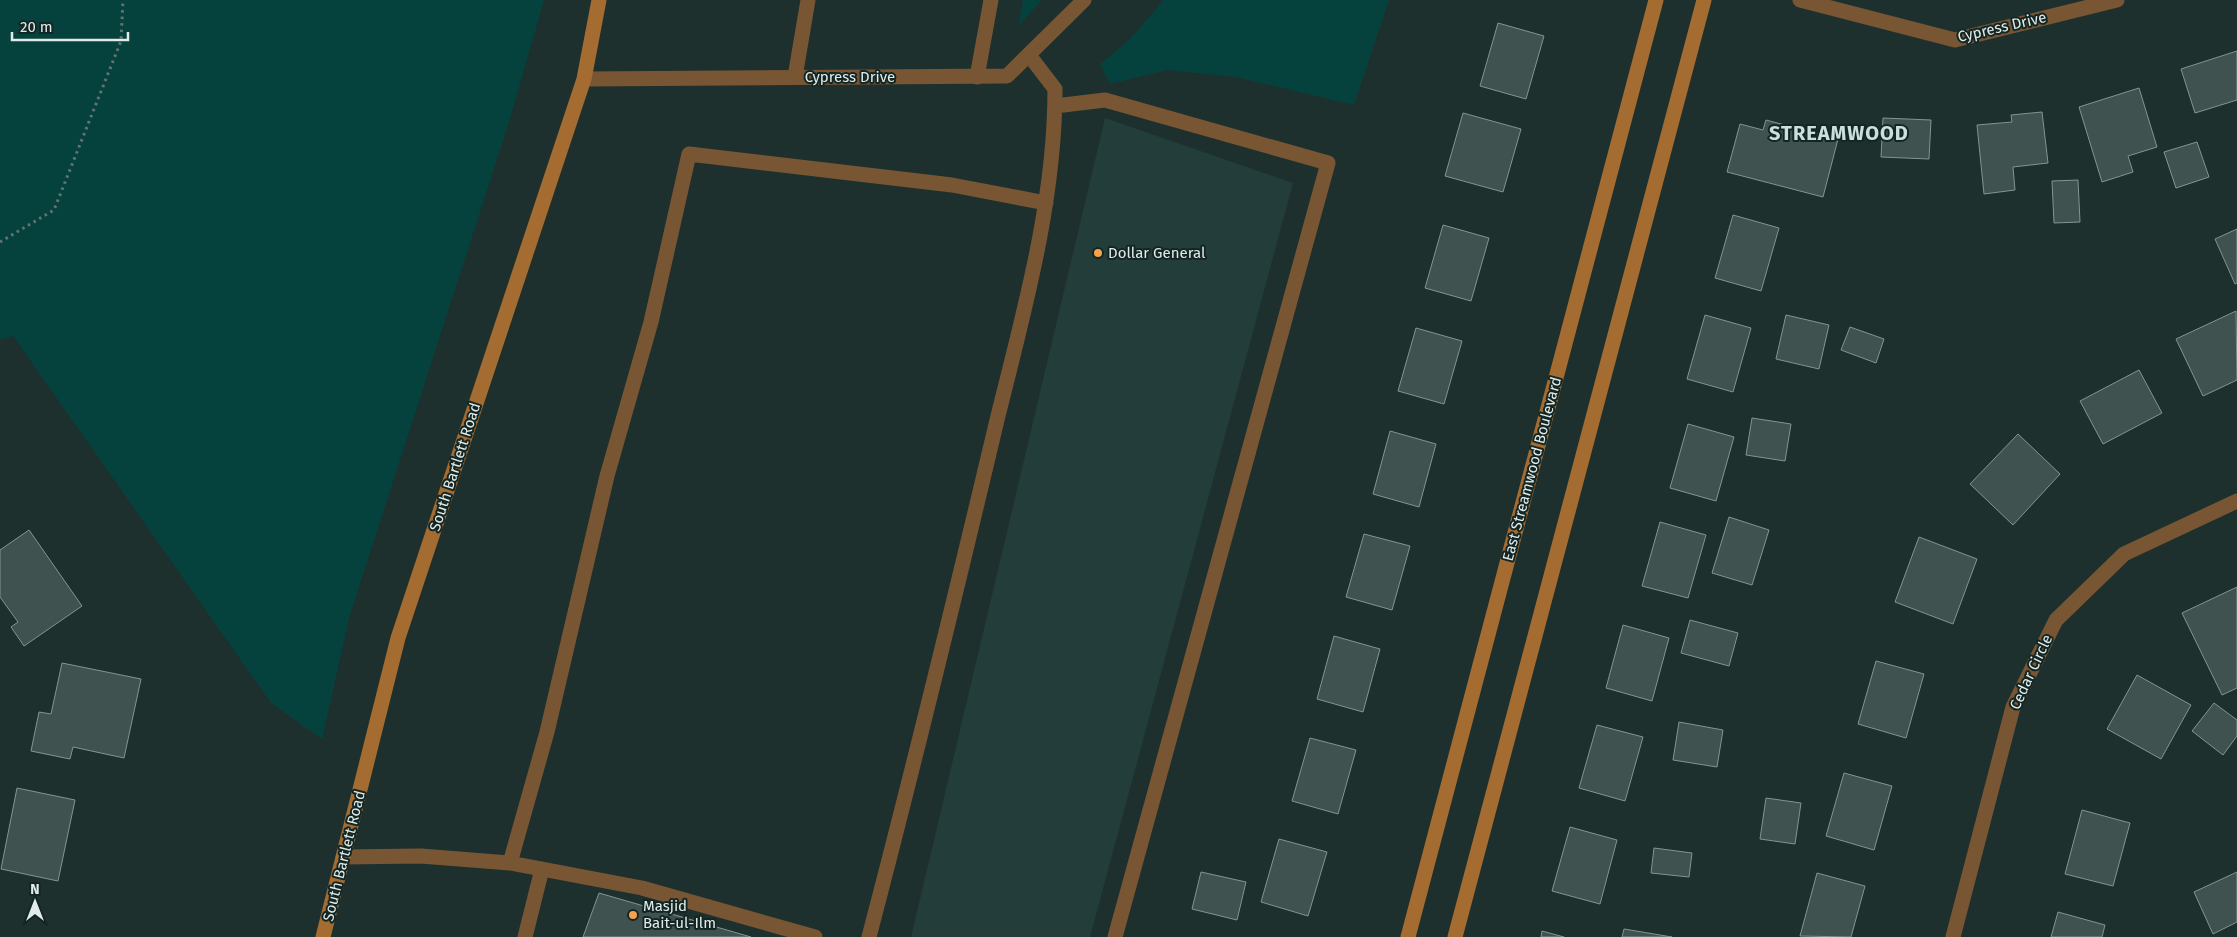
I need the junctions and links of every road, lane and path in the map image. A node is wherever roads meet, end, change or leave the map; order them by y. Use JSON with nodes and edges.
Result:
{"nodes":[{"id":1,"x":124,"y":0,"type":"edge"},
{"id":2,"x":599,"y":0,"type":"edge"},
{"id":3,"x":808,"y":0,"type":"edge"},
{"id":4,"x":991,"y":0,"type":"edge"},
{"id":5,"x":1084,"y":0,"type":"edge"},
{"id":6,"x":1656,"y":0,"type":"edge"},
{"id":7,"x":1704,"y":0,"type":"edge"},
{"id":8,"x":1800,"y":0,"type":"edge"},
{"id":9,"x":2117,"y":0,"type":"edge"},
{"id":10,"x":1029,"y":55,"type":"junction"},
{"id":11,"x":795,"y":77,"type":"junction"},
{"id":12,"x":977,"y":77,"type":"junction"},
{"id":13,"x":584,"y":78,"type":"junction"},
{"id":14,"x":1055,"y":106,"type":"junction"},
{"id":15,"x":1046,"y":202,"type":"junction"},
{"id":16,"x":0,"y":242,"type":"edge"},
{"id":17,"x":2237,"y":501,"type":"edge"},
{"id":18,"x":343,"y":857,"type":"junction"},
{"id":19,"x":510,"y":863,"type":"junction"},
{"id":20,"x":542,"y":869,"type":"junction"},
{"id":21,"x":323,"y":937,"type":"edge"},
{"id":22,"x":525,"y":937,"type":"edge"},
{"id":23,"x":815,"y":937,"type":"edge"},
{"id":24,"x":868,"y":937,"type":"edge"},
{"id":25,"x":1116,"y":937,"type":"edge"},
{"id":26,"x":1408,"y":937,"type":"edge"},
{"id":27,"x":1456,"y":937,"type":"edge"},
{"id":28,"x":1953,"y":937,"type":"edge"}],
"edges":[{"from":1,"to":16,"type":"path"},
{"from":2,"to":13,"type":"street","name":"South Bartlett Road"},
{"from":3,"to":11,"type":"street"},
{"from":4,"to":12,"type":"street"},
{"from":5,"to":10,"type":"street","name":"Cypress Drive"},
{"from":6,"to":26,"type":"street","name":"East Streamwood Boulevard"},
{"from":7,"to":27,"type":"street"},
{"from":8,"to":9,"type":"street","name":"Cypress Drive"},
{"from":10,"to":12,"type":"street","name":"Cypress Drive"},
{"from":10,"to":14,"type":"street"},
{"from":11,"to":12,"type":"street","name":"Cypress Drive"},
{"from":11,"to":13,"type":"street","name":"Cypress Drive"},
{"from":13,"to":18,"type":"street","name":"South Bartlett Road"},
{"from":14,"to":15,"type":"street"},
{"from":14,"to":25,"type":"street"},
{"from":15,"to":19,"type":"street"},
{"from":15,"to":24,"type":"street"},
{"from":17,"to":28,"type":"street","name":"Cedar Circle"},
{"from":18,"to":19,"type":"street"},
{"from":18,"to":21,"type":"street","name":"South Bartlett Road"},
{"from":19,"to":20,"type":"street"},
{"from":20,"to":22,"type":"street"},
{"from":20,"to":23,"type":"street"}]}
